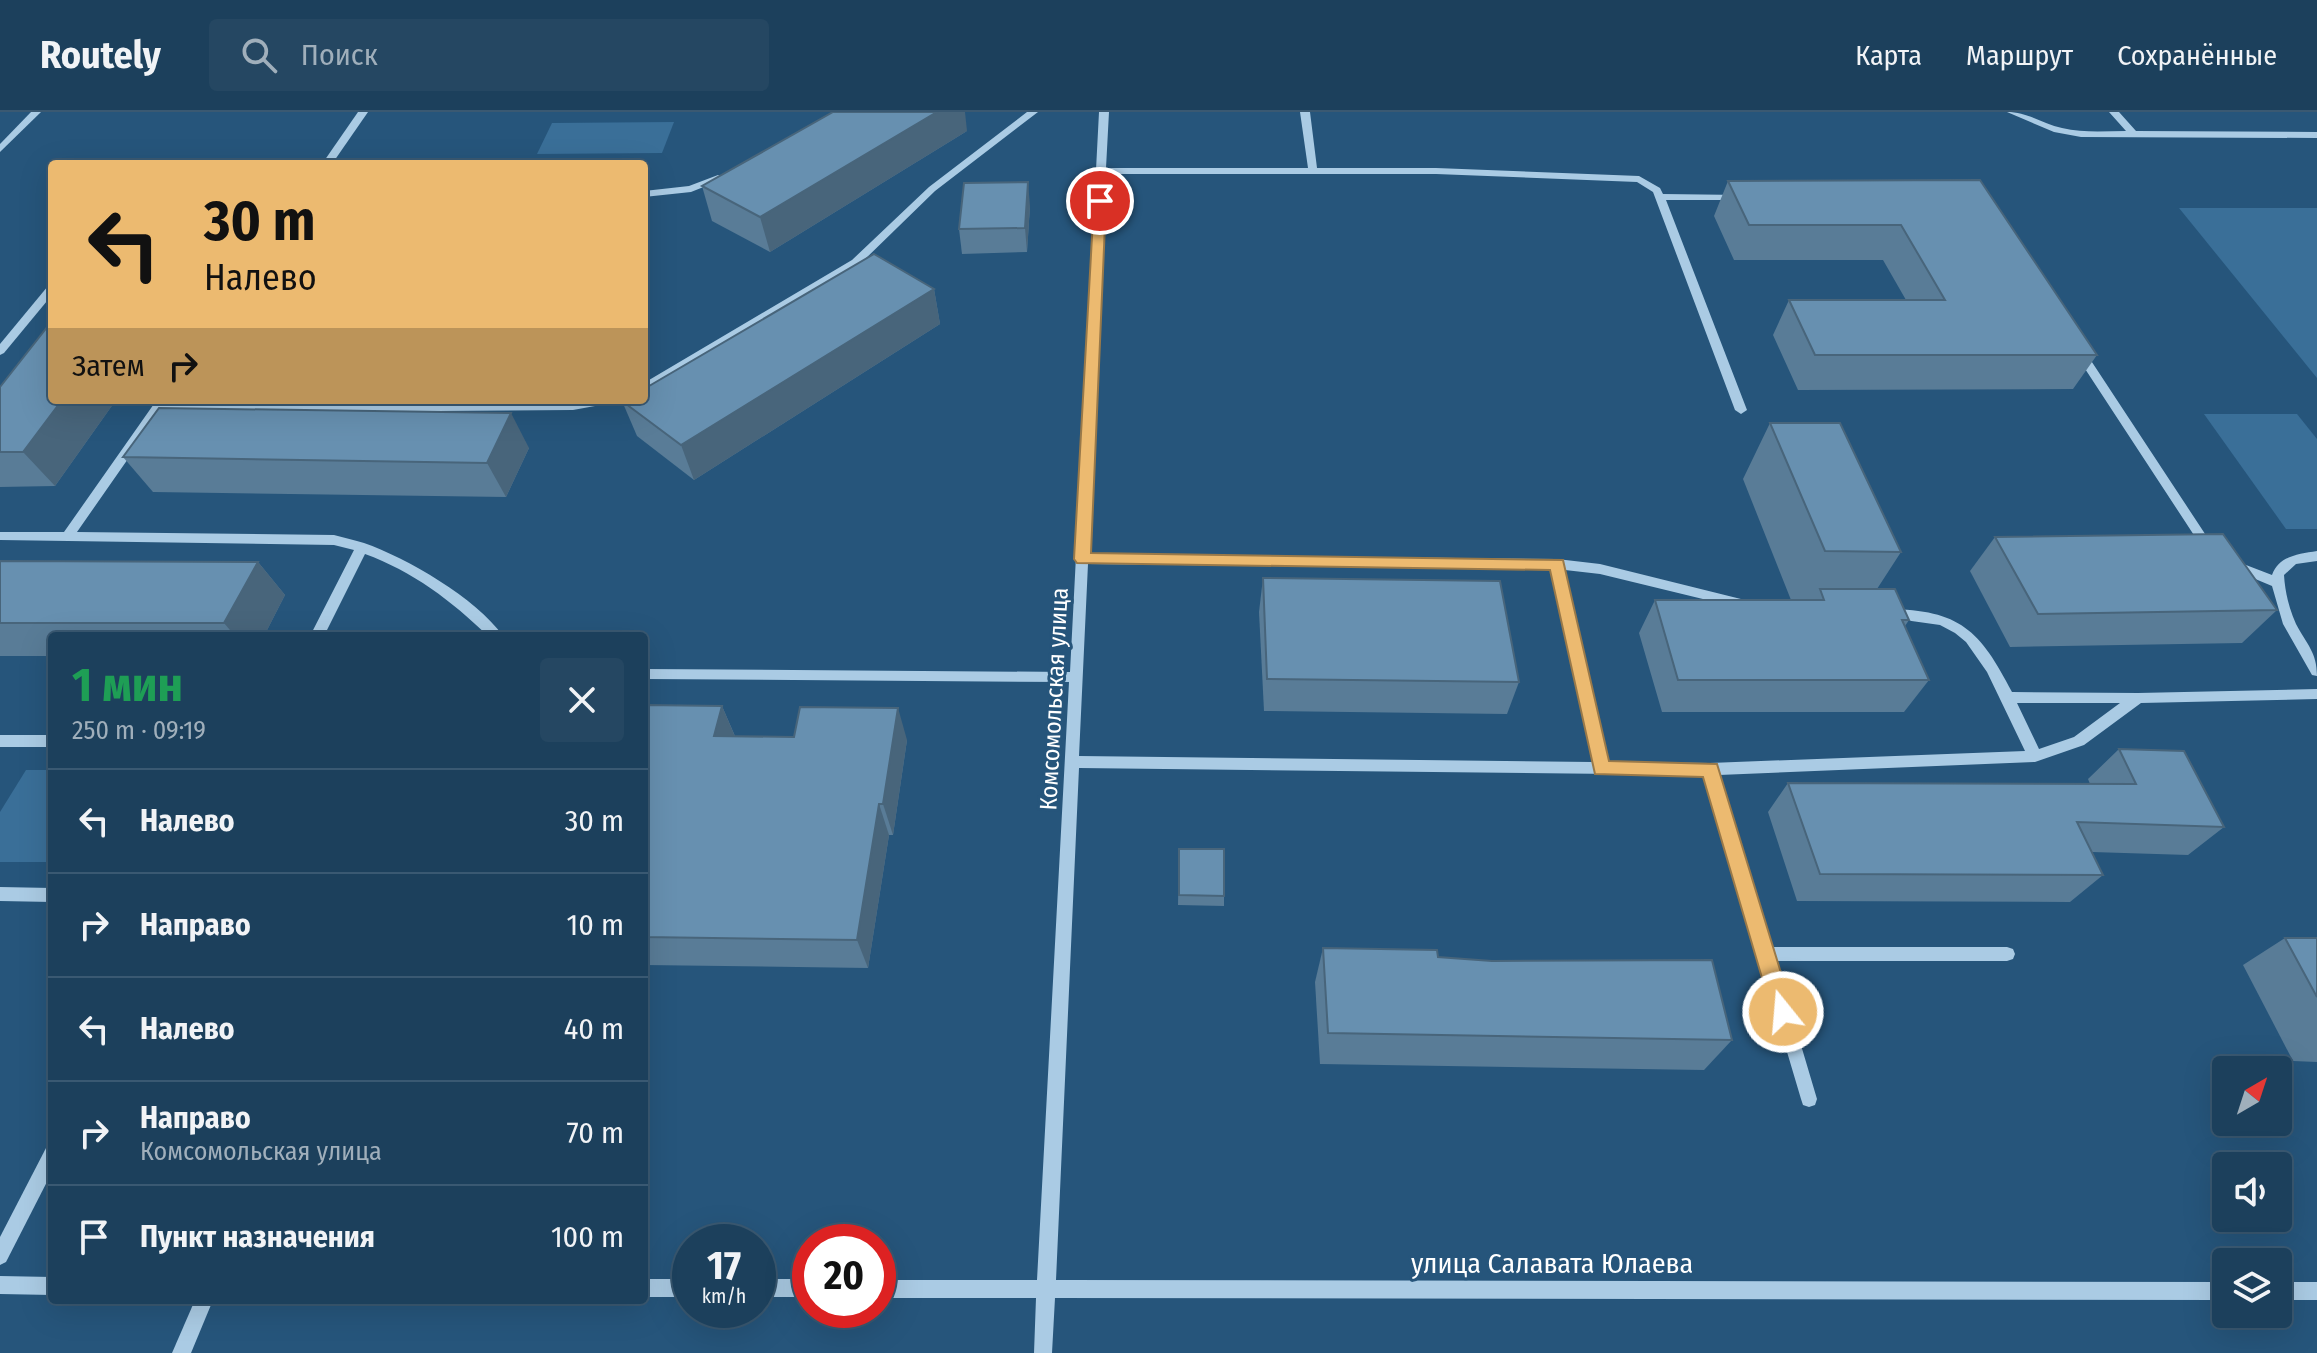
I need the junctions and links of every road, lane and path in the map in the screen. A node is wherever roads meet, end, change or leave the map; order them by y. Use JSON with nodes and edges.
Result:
{"nodes":[{"id":1,"x":36,"y":112,"type":"edge"},
{"id":2,"x":363,"y":112,"type":"edge"},
{"id":3,"x":1033,"y":112,"type":"edge"},
{"id":4,"x":1104,"y":112,"type":"edge"},
{"id":5,"x":1305,"y":112,"type":"edge"},
{"id":6,"x":2012,"y":112,"type":"edge"},
{"id":7,"x":2114,"y":112,"type":"edge"},
{"id":8,"x":2133,"y":134,"type":"junction"},
{"id":9,"x":2317,"y":135,"type":"edge"},
{"id":10,"x":0,"y":149,"type":"edge"},
{"id":11,"x":330,"y":160,"type":"edge"},
{"id":12,"x":732,"y":171,"type":"edge"},
{"id":13,"x":1101,"y":171,"type":"junction"},
{"id":14,"x":1313,"y":172,"type":"junction"},
{"id":15,"x":648,"y":194,"type":"edge"},
{"id":16,"x":1659,"y":197,"type":"junction"},
{"id":17,"x":1752,"y":197,"type":"edge"},
{"id":18,"x":48,"y":293,"type":"edge"},
{"id":19,"x":2075,"y":345,"type":"edge"},
{"id":20,"x":0,"y":351,"type":"edge"},
{"id":21,"x":648,"y":386,"type":"edge"},
{"id":22,"x":160,"y":404,"type":"edge"},
{"id":23,"x":584,"y":404,"type":"edge"},
{"id":24,"x":1741,"y":410,"type":"dead end"},
{"id":25,"x":0,"y":536,"type":"edge"},
{"id":26,"x":68,"y":536,"type":"junction"},
{"id":27,"x":362,"y":547,"type":"junction"},
{"id":28,"x":2317,"y":556,"type":"edge"},
{"id":29,"x":1083,"y":559,"type":"junction"},
{"id":30,"x":1557,"y":564,"type":"junction"},
{"id":31,"x":2278,"y":583,"type":"junction"},
{"id":32,"x":1752,"y":606,"type":"edge"},
{"id":33,"x":1876,"y":614,"type":"edge"},
{"id":34,"x":319,"y":632,"type":"edge"},
{"id":35,"x":492,"y":632,"type":"edge"},
{"id":36,"x":2317,"y":671,"type":"edge"},
{"id":37,"x":648,"y":674,"type":"edge"},
{"id":38,"x":1077,"y":677,"type":"junction"},
{"id":39,"x":2317,"y":694,"type":"edge"},
{"id":40,"x":2005,"y":697,"type":"junction"},
{"id":41,"x":2138,"y":698,"type":"junction"},
{"id":42,"x":0,"y":741,"type":"edge"},
{"id":43,"x":48,"y":741,"type":"edge"},
{"id":44,"x":2035,"y":756,"type":"junction"},
{"id":45,"x":1073,"y":762,"type":"junction"},
{"id":46,"x":1601,"y":769,"type":"junction"},
{"id":47,"x":1710,"y":769,"type":"junction"},
{"id":48,"x":0,"y":894,"type":"edge"},
{"id":49,"x":48,"y":895,"type":"edge"},
{"id":50,"x":1765,"y":954,"type":"junction"},
{"id":51,"x":2007,"y":954,"type":"dead end"},
{"id":52,"x":1809,"y":1099,"type":"dead end"},
{"id":53,"x":48,"y":1162,"type":"edge"},
{"id":54,"x":0,"y":1256,"type":"edge"},
{"id":55,"x":0,"y":1285,"type":"edge"},
{"id":56,"x":48,"y":1286,"type":"edge"},
{"id":57,"x":648,"y":1288,"type":"edge"},
{"id":58,"x":672,"y":1288,"type":"edge"},
{"id":59,"x":896,"y":1289,"type":"edge"},
{"id":60,"x":1045,"y":1289,"type":"junction"},
{"id":61,"x":2212,"y":1291,"type":"edge"},
{"id":62,"x":2292,"y":1291,"type":"edge"},
{"id":63,"x":2317,"y":1291,"type":"edge"},
{"id":64,"x":202,"y":1304,"type":"edge"},
{"id":65,"x":181,"y":1353,"type":"edge"},
{"id":66,"x":1043,"y":1353,"type":"edge"}],
"edges":[{"from":1,"to":10,"type":"street"},
{"from":2,"to":11,"type":"street"},
{"from":3,"to":21,"type":"street"},
{"from":4,"to":13,"type":"street","name":"Комсомольская улица"},
{"from":5,"to":14,"type":"street"},
{"from":6,"to":8,"type":"street"},
{"from":7,"to":8,"type":"street"},
{"from":8,"to":9,"type":"street"},
{"from":12,"to":15,"type":"street"},
{"from":13,"to":14,"type":"street"},
{"from":13,"to":29,"type":"street","name":"Комсомольская улица"},
{"from":14,"to":16,"type":"street"},
{"from":16,"to":17,"type":"street"},
{"from":16,"to":24,"type":"street"},
{"from":18,"to":20,"type":"street"},
{"from":19,"to":31,"type":"street"},
{"from":22,"to":23,"type":"street"},
{"from":22,"to":26,"type":"street"},
{"from":25,"to":26,"type":"street"},
{"from":26,"to":27,"type":"street"},
{"from":27,"to":34,"type":"street"},
{"from":27,"to":35,"type":"street"},
{"from":28,"to":31,"type":"street"},
{"from":29,"to":30,"type":"street"},
{"from":29,"to":38,"type":"street","name":"Комсомольская улица"},
{"from":30,"to":32,"type":"street"},
{"from":30,"to":46,"type":"street"},
{"from":31,"to":36,"type":"street"},
{"from":33,"to":40,"type":"street"},
{"from":37,"to":38,"type":"street"},
{"from":38,"to":45,"type":"street","name":"Комсомольская улица"},
{"from":39,"to":41,"type":"street"},
{"from":40,"to":41,"type":"street"},
{"from":40,"to":44,"type":"street"},
{"from":41,"to":44,"type":"street"},
{"from":42,"to":43,"type":"street"},
{"from":44,"to":47,"type":"street"},
{"from":45,"to":46,"type":"street"},
{"from":45,"to":60,"type":"street","name":"Комсомольская улица"},
{"from":46,"to":47,"type":"street"},
{"from":47,"to":50,"type":"street"},
{"from":48,"to":49,"type":"street"},
{"from":50,"to":51,"type":"street"},
{"from":50,"to":52,"type":"street"},
{"from":53,"to":54,"type":"street"},
{"from":55,"to":56,"type":"street"},
{"from":57,"to":58,"type":"street"},
{"from":59,"to":60,"type":"street","name":"улица Салавата Юлаева"},
{"from":60,"to":61,"type":"street","name":"улица Салавата Юлаева"},
{"from":60,"to":66,"type":"street","name":"Комсомольская улица"},
{"from":62,"to":63,"type":"street"},
{"from":64,"to":65,"type":"street"}]}
